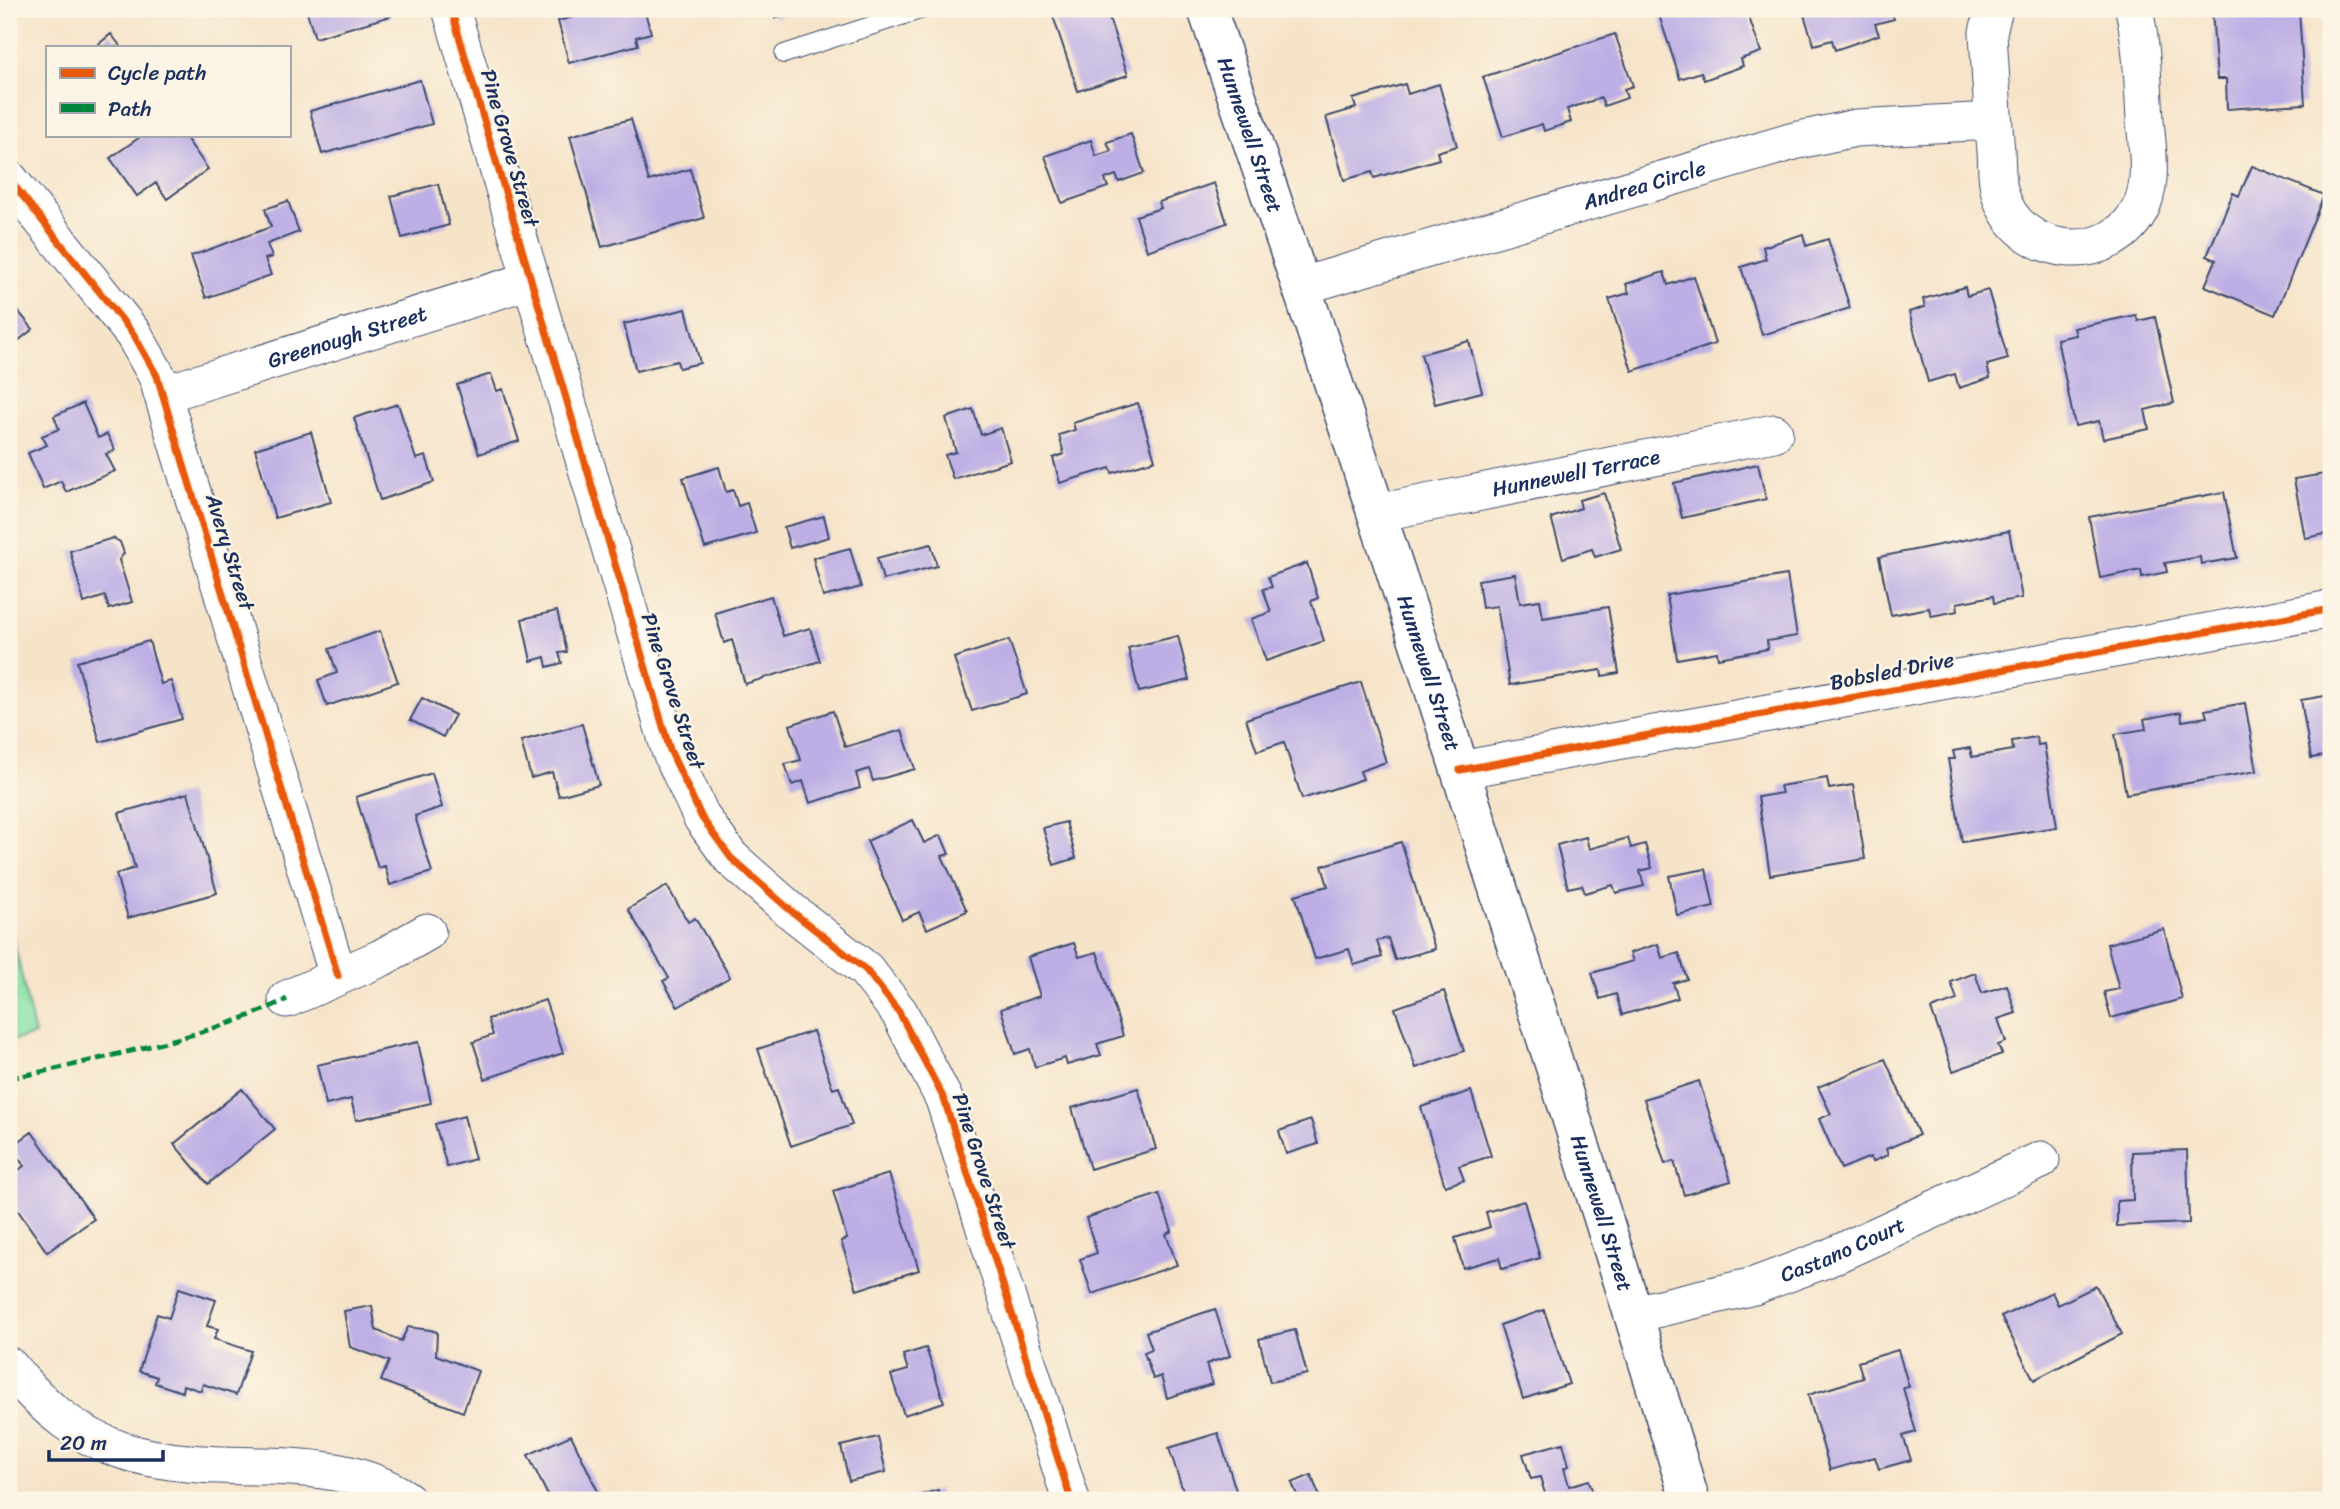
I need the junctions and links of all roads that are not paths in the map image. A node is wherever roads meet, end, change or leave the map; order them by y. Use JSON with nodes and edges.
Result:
{"nodes":[{"id":1,"x":451,"y":9,"type":"edge"},
{"id":2,"x":923,"y":9,"type":"edge"},
{"id":3,"x":1207,"y":9,"type":"edge"},
{"id":4,"x":1994,"y":9,"type":"edge"},
{"id":5,"x":2134,"y":9,"type":"edge"},
{"id":6,"x":784,"y":54,"type":"dead end"},
{"id":7,"x":1993,"y":121,"type":"junction"},
{"id":8,"x":9,"y":179,"type":"edge"},
{"id":9,"x":530,"y":280,"type":"junction"},
{"id":10,"x":1302,"y":286,"type":"junction"},
{"id":11,"x":164,"y":394,"type":"junction"},
{"id":12,"x":1774,"y":433,"type":"dead end"},
{"id":13,"x":1377,"y":513,"type":"junction"},
{"id":14,"x":2331,"y":609,"type":"edge"},
{"id":15,"x":1460,"y":770,"type":"junction"},
{"id":16,"x":427,"y":932,"type":"dead end"},
{"id":17,"x":338,"y":976,"type":"junction"},
{"id":18,"x":287,"y":999,"type":"dead end"},
{"id":19,"x":2041,"y":1160,"type":"dead end"},
{"id":20,"x":1634,"y":1314,"type":"junction"},
{"id":21,"x":9,"y":1366,"type":"edge"},
{"id":22,"x":407,"y":1500,"type":"edge"},
{"id":23,"x":1071,"y":1500,"type":"edge"},
{"id":24,"x":1689,"y":1500,"type":"edge"}],
"edges":[{"from":1,"to":9,"type":"street","name":"Pine Grove Street"},
{"from":2,"to":6,"type":"lane"},
{"from":3,"to":10,"type":"main road","name":"Hunnewell Street"},
{"from":4,"to":7,"type":"street"},
{"from":5,"to":7,"type":"street"},
{"from":7,"to":10,"type":"street","name":"Andrea Circle"},
{"from":8,"to":11,"type":"street","name":"Avery Street"},
{"from":9,"to":11,"type":"street","name":"Greenough Street"},
{"from":9,"to":23,"type":"street","name":"Pine Grove Street"},
{"from":10,"to":13,"type":"main road","name":"Hunnewell Street"},
{"from":11,"to":17,"type":"street","name":"Avery Street"},
{"from":12,"to":13,"type":"street","name":"Hunnewell Terrace"},
{"from":13,"to":15,"type":"main road","name":"Hunnewell Street"},
{"from":14,"to":15,"type":"street","name":"Bobsled Drive"},
{"from":15,"to":20,"type":"main road","name":"Hunnewell Street"},
{"from":16,"to":17,"type":"street"},
{"from":17,"to":18,"type":"street"},
{"from":19,"to":20,"type":"street","name":"Castano Court"},
{"from":20,"to":24,"type":"main road","name":"Hunnewell Street"},
{"from":21,"to":22,"type":"street"}]}
